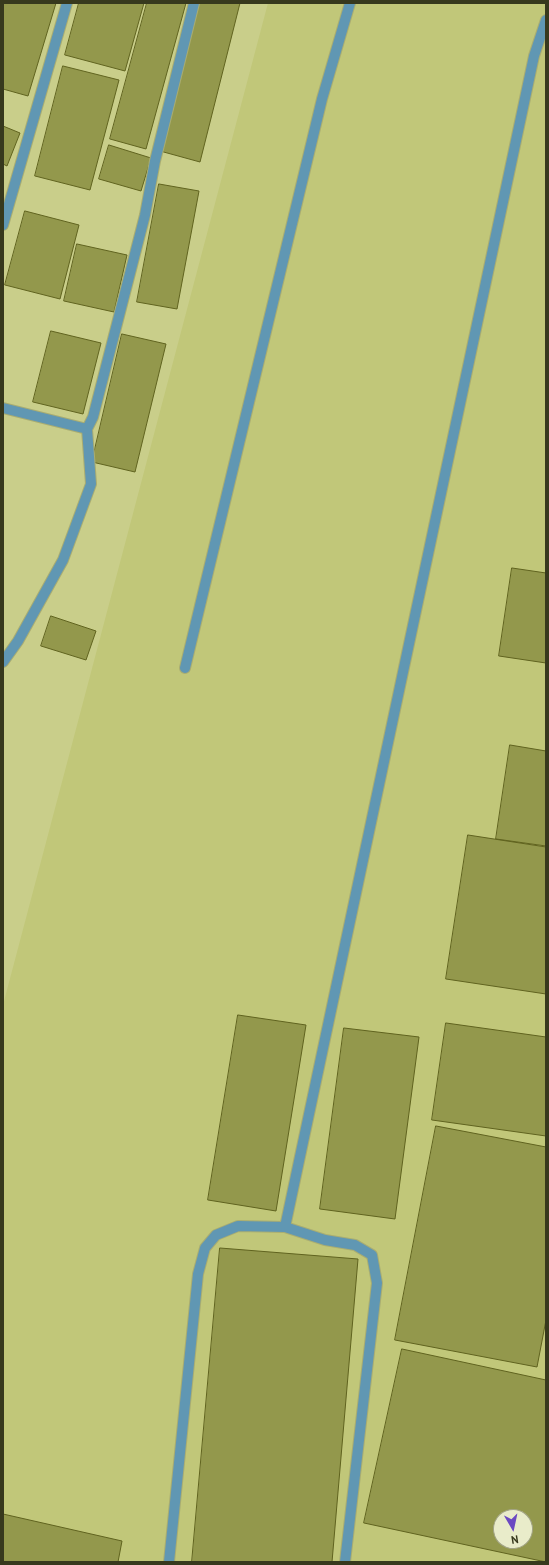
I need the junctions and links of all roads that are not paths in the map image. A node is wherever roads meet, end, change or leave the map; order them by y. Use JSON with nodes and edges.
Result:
{"nodes":[{"id":1,"x":67,"y":3,"type":"edge"},
{"id":2,"x":194,"y":3,"type":"edge"},
{"id":3,"x":350,"y":3,"type":"edge"},
{"id":4,"x":546,"y":20,"type":"edge"},
{"id":5,"x":3,"y":225,"type":"edge"},
{"id":6,"x":3,"y":408,"type":"edge"},
{"id":7,"x":87,"y":429,"type":"junction"},
{"id":8,"x":3,"y":662,"type":"edge"},
{"id":9,"x":185,"y":668,"type":"dead end"},
{"id":10,"x":285,"y":1227,"type":"junction"},
{"id":11,"x":169,"y":1562,"type":"edge"},
{"id":12,"x":345,"y":1562,"type":"edge"}],
"edges":[{"from":1,"to":5,"type":"street"},
{"from":2,"to":7,"type":"street"},
{"from":3,"to":9,"type":"street"},
{"from":4,"to":10,"type":"street"},
{"from":6,"to":7,"type":"street"},
{"from":7,"to":8,"type":"street"},
{"from":10,"to":11,"type":"street"},
{"from":10,"to":12,"type":"street"}]}
